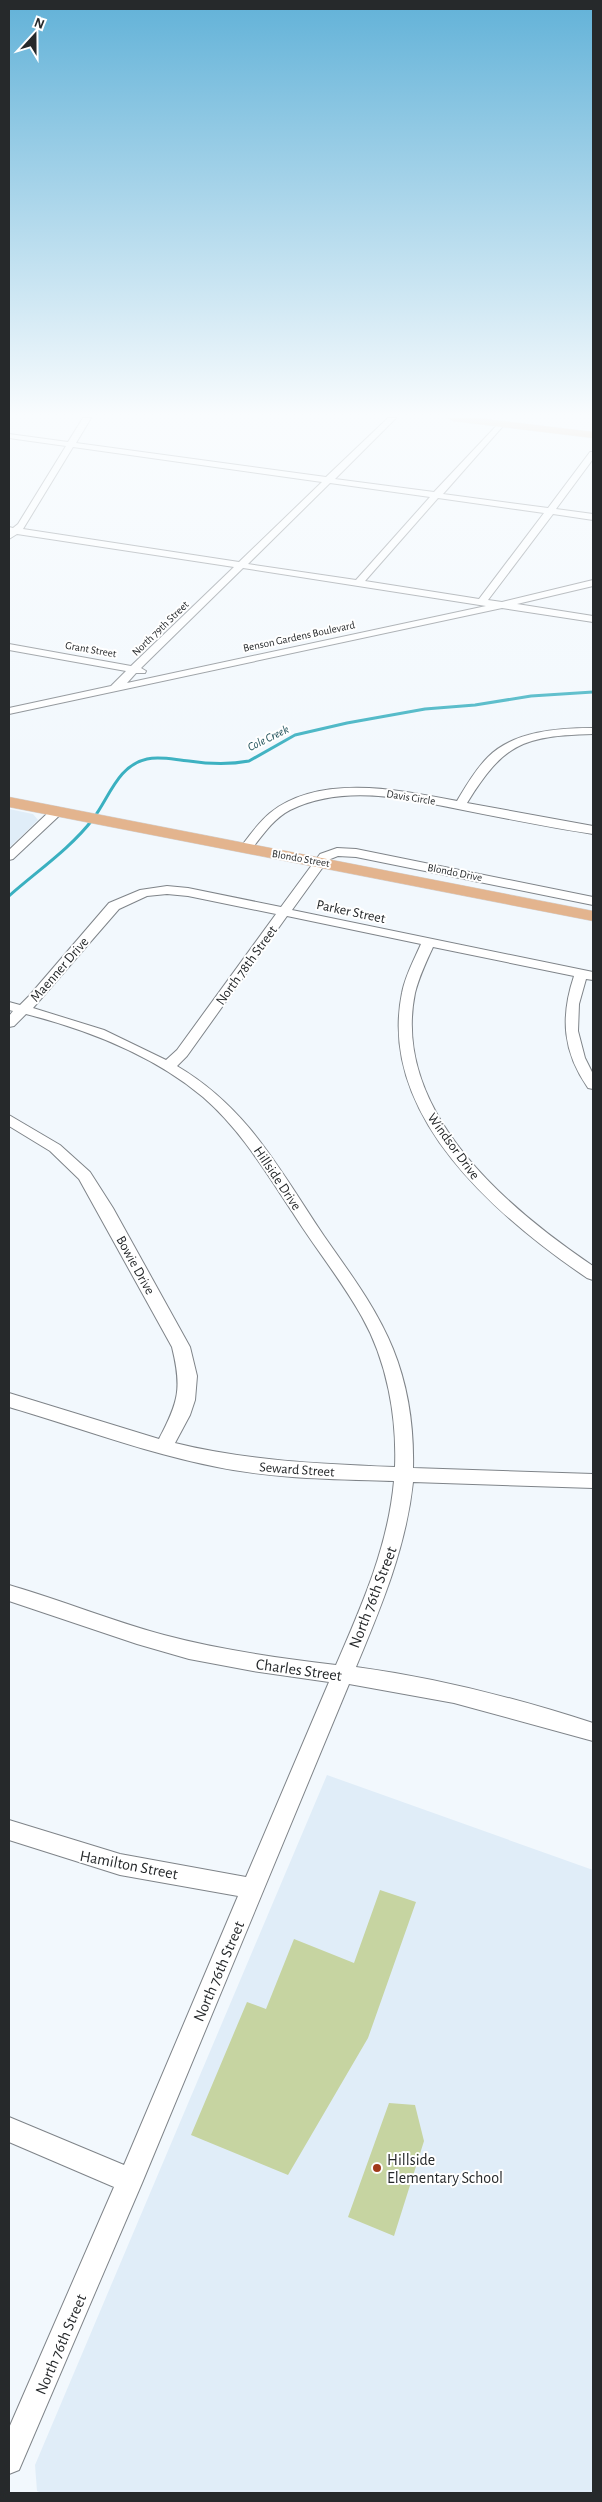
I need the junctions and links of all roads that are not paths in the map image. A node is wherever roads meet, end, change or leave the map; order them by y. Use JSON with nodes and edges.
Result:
{"nodes":[{"id":1,"x":30,"y":535,"type":"edge"},
{"id":2,"x":272,"y":535,"type":"edge"},
{"id":3,"x":402,"y":535,"type":"edge"},
{"id":4,"x":533,"y":535,"type":"edge"},
{"id":5,"x":241,"y":565,"type":"junction"},
{"id":6,"x":358,"y":583,"type":"junction"},
{"id":7,"x":593,"y":583,"type":"edge"},
{"id":8,"x":482,"y":602,"type":"junction"},
{"id":9,"x":502,"y":605,"type":"junction"},
{"id":10,"x":593,"y":619,"type":"edge"},
{"id":11,"x":9,"y":648,"type":"edge"},
{"id":12,"x":134,"y":669,"type":"junction"},
{"id":13,"x":168,"y":677,"type":"junction"},
{"id":14,"x":115,"y":688,"type":"junction"},
{"id":15,"x":9,"y":711,"type":"edge"},
{"id":16,"x":593,"y":731,"type":"edge"},
{"id":17,"x":9,"y":802,"type":"edge"},
{"id":18,"x":460,"y":806,"type":"junction"},
{"id":19,"x":65,"y":813,"type":"junction"},
{"id":20,"x":593,"y":830,"type":"edge"},
{"id":21,"x":246,"y":848,"type":"junction"},
{"id":22,"x":9,"y":856,"type":"edge"},
{"id":23,"x":320,"y":862,"type":"junction"},
{"id":24,"x":593,"y":901,"type":"edge"},
{"id":25,"x":284,"y":912,"type":"junction"},
{"id":26,"x":107,"y":914,"type":"joint"},
{"id":27,"x":593,"y":916,"type":"edge"},
{"id":28,"x":429,"y":942,"type":"junction"},
{"id":29,"x":587,"y":975,"type":"edge"},
{"id":30,"x":9,"y":1006,"type":"edge"},
{"id":31,"x":24,"y":1010,"type":"junction"},
{"id":32,"x":9,"y":1023,"type":"edge"},
{"id":33,"x":168,"y":1066,"type":"junction"},
{"id":34,"x":593,"y":1086,"type":"edge"},
{"id":35,"x":9,"y":1120,"type":"edge"},
{"id":36,"x":593,"y":1274,"type":"edge"},
{"id":37,"x":9,"y":1400,"type":"edge"},
{"id":38,"x":164,"y":1446,"type":"junction"},
{"id":39,"x":405,"y":1474,"type":"junction"},
{"id":40,"x":593,"y":1481,"type":"edge"},
{"id":41,"x":9,"y":1593,"type":"edge"},
{"id":42,"x":341,"y":1676,"type":"junction"},
{"id":43,"x":593,"y":1732,"type":"edge"},
{"id":44,"x":9,"y":1830,"type":"edge"},
{"id":45,"x":252,"y":1889,"type":"junction"},
{"id":46,"x":9,"y":2129,"type":"edge"},
{"id":47,"x":130,"y":2181,"type":"junction"},
{"id":48,"x":9,"y":2460,"type":"edge"}],
"edges":[{"from":1,"to":5,"type":"street"},
{"from":2,"to":5,"type":"street","name":"North 79th Street"},
{"from":3,"to":6,"type":"street"},
{"from":4,"to":8,"type":"street"},
{"from":5,"to":6,"type":"street"},
{"from":5,"to":12,"type":"street","name":"North 79th Street"},
{"from":6,"to":8,"type":"street"},
{"from":7,"to":9,"type":"street","name":"Benson Gardens Boulevard"},
{"from":8,"to":9,"type":"street"},
{"from":9,"to":10,"type":"street"},
{"from":9,"to":13,"type":"street","name":"Benson Gardens Boulevard"},
{"from":11,"to":12,"type":"street","name":"Grant Street"},
{"from":12,"to":13,"type":"street","name":"Grant Street"},
{"from":12,"to":14,"type":"street","name":"North 79th Street"},
{"from":13,"to":14,"type":"street","name":"Benson Gardens Boulevard"},
{"from":14,"to":15,"type":"street","name":"Benson Gardens Boulevard"},
{"from":16,"to":18,"type":"street"},
{"from":17,"to":19,"type":"main road","name":"Blondo Street"},
{"from":18,"to":20,"type":"street","name":"Davis Circle"},
{"from":18,"to":21,"type":"street","name":"Davis Circle"},
{"from":19,"to":21,"type":"main road","name":"Blondo Street"},
{"from":19,"to":22,"type":"street"},
{"from":21,"to":23,"type":"main road","name":"Blondo Street"},
{"from":23,"to":24,"type":"street","name":"Blondo Drive"},
{"from":23,"to":25,"type":"street","name":"North 78th Street"},
{"from":23,"to":27,"type":"main road","name":"Blondo Street"},
{"from":25,"to":26,"type":"street","name":"Parker Street"},
{"from":25,"to":28,"type":"street","name":"Parker Street"},
{"from":25,"to":33,"type":"street","name":"North 78th Street"},
{"from":26,"to":31,"type":"street","name":"Maenner Drive"},
{"from":28,"to":29,"type":"street","name":"Parker Street"},
{"from":28,"to":36,"type":"street","name":"Windsor Drive"},
{"from":29,"to":34,"type":"street"},
{"from":30,"to":31,"type":"street","name":"Hillside Drive"},
{"from":31,"to":32,"type":"street","name":"Maenner Drive"},
{"from":31,"to":33,"type":"street","name":"Hillside Drive"},
{"from":33,"to":39,"type":"street","name":"Hillside Drive"},
{"from":35,"to":38,"type":"street","name":"Bowie Drive"},
{"from":37,"to":38,"type":"street","name":"Seward Street"},
{"from":38,"to":39,"type":"street","name":"Seward Street"},
{"from":39,"to":40,"type":"street","name":"Seward Street"},
{"from":39,"to":42,"type":"street","name":"North 76th Street"},
{"from":41,"to":42,"type":"street","name":"Charles Street"},
{"from":42,"to":43,"type":"street","name":"Charles Street"},
{"from":42,"to":45,"type":"street","name":"North 76th Street"},
{"from":44,"to":45,"type":"street","name":"Hamilton Street"},
{"from":45,"to":47,"type":"street","name":"North 76th Street"},
{"from":46,"to":47,"type":"street"},
{"from":47,"to":48,"type":"street","name":"North 76th Street"}]}
